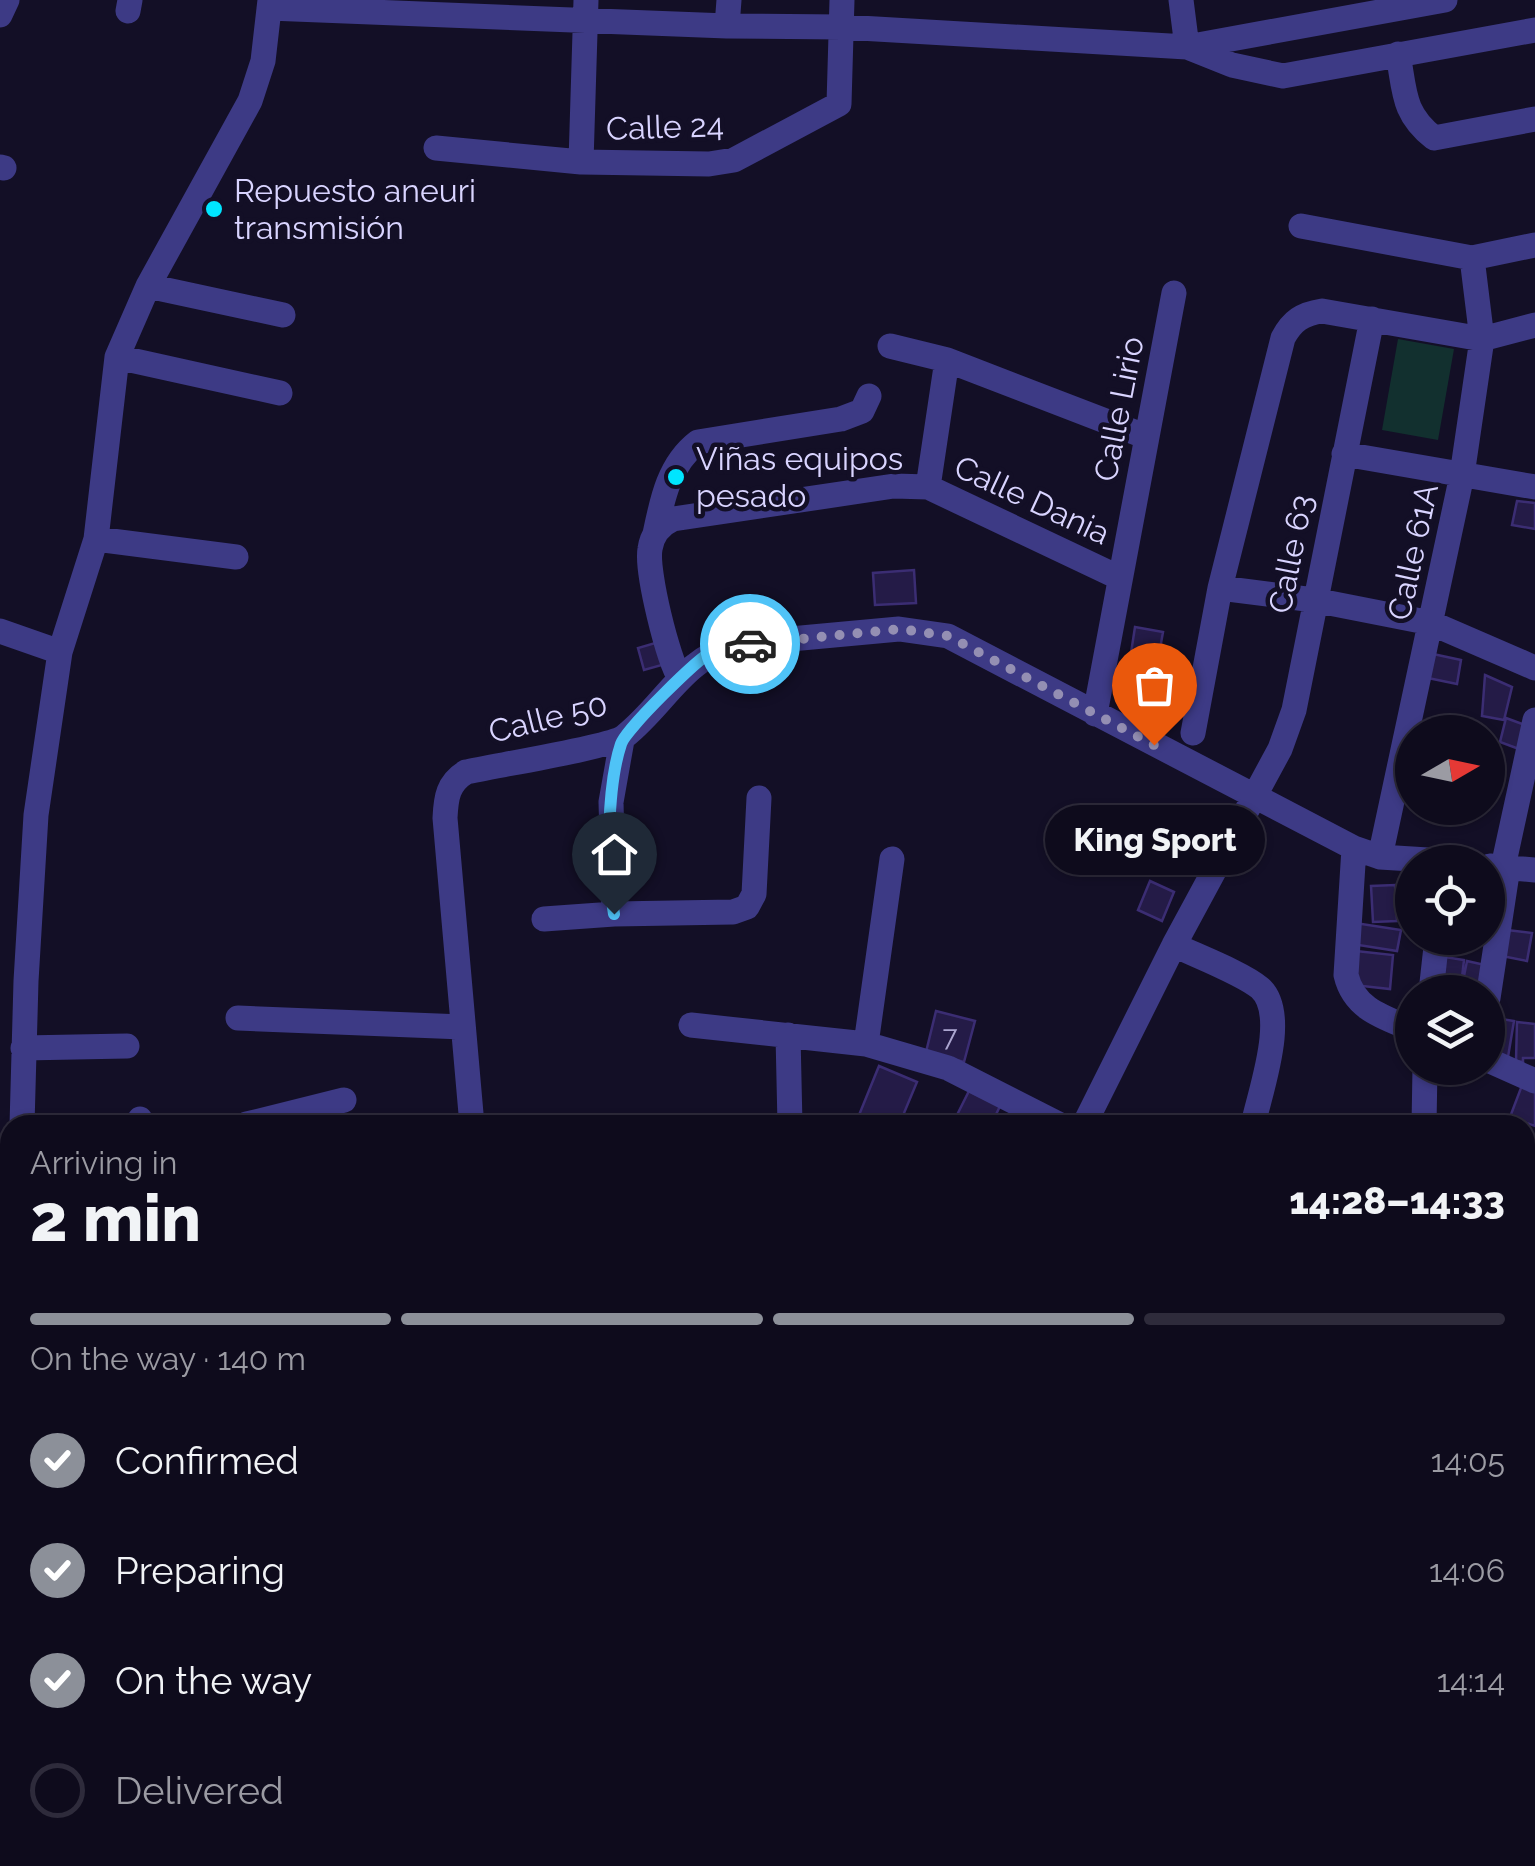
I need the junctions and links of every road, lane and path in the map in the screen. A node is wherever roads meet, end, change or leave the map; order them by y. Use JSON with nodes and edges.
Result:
{"nodes":[{"id":1,"x":8,"y":0,"type":"edge"},
{"id":2,"x":728,"y":0,"type":"edge"},
{"id":3,"x":842,"y":0,"type":"edge"},
{"id":4,"x":1181,"y":0,"type":"edge"},
{"id":5,"x":1446,"y":0,"type":"edge"},
{"id":6,"x":270,"y":4,"type":"edge"},
{"id":7,"x":410,"y":6,"type":"edge"},
{"id":8,"x":586,"y":10,"type":"edge"},
{"id":9,"x":0,"y":14,"type":"edge"},
{"id":10,"x":727,"y":26,"type":"junction"},
{"id":11,"x":842,"y":27,"type":"junction"},
{"id":12,"x":1535,"y":30,"type":"edge"},
{"id":13,"x":1187,"y":47,"type":"junction"},
{"id":14,"x":1398,"y":54,"type":"junction"},
{"id":15,"x":1535,"y":119,"type":"edge"},
{"id":16,"x":436,"y":148,"type":"dead end"},
{"id":17,"x":581,"y":162,"type":"junction"},
{"id":18,"x":1301,"y":226,"type":"dead end"},
{"id":19,"x":1535,"y":245,"type":"edge"},
{"id":20,"x":1472,"y":258,"type":"junction"},
{"id":21,"x":148,"y":286,"type":"junction"},
{"id":22,"x":1174,"y":294,"type":"dead end"},
{"id":23,"x":283,"y":315,"type":"dead end"},
{"id":24,"x":1372,"y":319,"type":"junction"},
{"id":25,"x":1535,"y":325,"type":"edge"},
{"id":26,"x":1482,"y":339,"type":"junction"},
{"id":27,"x":890,"y":346,"type":"dead end"},
{"id":28,"x":117,"y":357,"type":"junction"},
{"id":29,"x":947,"y":360,"type":"junction"},
{"id":30,"x":280,"y":392,"type":"dead end"},
{"id":31,"x":868,"y":396,"type":"dead end"},
{"id":32,"x":1147,"y":437,"type":"junction"},
{"id":33,"x":1344,"y":454,"type":"junction"},
{"id":34,"x":1462,"y":474,"type":"junction"},
{"id":35,"x":928,"y":486,"type":"junction"},
{"id":36,"x":1535,"y":486,"type":"edge"},
{"id":37,"x":655,"y":534,"type":"junction"},
{"id":38,"x":96,"y":539,"type":"junction"},
{"id":39,"x":236,"y":556,"type":"dead end"},
{"id":40,"x":1120,"y":578,"type":"junction"},
{"id":41,"x":1220,"y":588,"type":"junction"},
{"id":42,"x":1314,"y":600,"type":"junction"},
{"id":43,"x":1432,"y":623,"type":"junction"},
{"id":44,"x":0,"y":632,"type":"edge"},
{"id":45,"x":60,"y":652,"type":"junction"},
{"id":46,"x":1535,"y":668,"type":"edge"},
{"id":47,"x":680,"y":678,"type":"junction"},
{"id":48,"x":1094,"y":714,"type":"junction"},
{"id":49,"x":1535,"y":720,"type":"edge"},
{"id":50,"x":1192,"y":733,"type":"dead end"},
{"id":51,"x":622,"y":740,"type":"junction"},
{"id":52,"x":1255,"y":794,"type":"junction"},
{"id":53,"x":759,"y":798,"type":"dead end"},
{"id":54,"x":1504,"y":845,"type":"edge"},
{"id":55,"x":1354,"y":848,"type":"junction"},
{"id":56,"x":1380,"y":857,"type":"junction"},
{"id":57,"x":1395,"y":858,"type":"edge"},
{"id":58,"x":892,"y":859,"type":"dead end"},
{"id":59,"x":1505,"y":868,"type":"edge"},
{"id":60,"x":1535,"y":870,"type":"edge"},
{"id":61,"x":614,"y":914,"type":"junction"},
{"id":62,"x":544,"y":919,"type":"dead end"},
{"id":63,"x":1174,"y":944,"type":"junction"},
{"id":64,"x":238,"y":1018,"type":"dead end"},
{"id":65,"x":1395,"y":1022,"type":"edge"},
{"id":66,"x":691,"y":1025,"type":"dead end"},
{"id":67,"x":463,"y":1027,"type":"junction"},
{"id":68,"x":788,"y":1035,"type":"junction"},
{"id":69,"x":866,"y":1044,"type":"junction"},
{"id":70,"x":127,"y":1046,"type":"dead end"},
{"id":71,"x":23,"y":1048,"type":"junction"},
{"id":72,"x":1505,"y":1067,"type":"edge"},
{"id":73,"x":1535,"y":1080,"type":"edge"},
{"id":74,"x":1425,"y":1085,"type":"edge"},
{"id":75,"x":344,"y":1100,"type":"dead end"},
{"id":76,"x":22,"y":1115,"type":"edge"},
{"id":77,"x":311,"y":1115,"type":"edge"},
{"id":78,"x":471,"y":1115,"type":"edge"},
{"id":79,"x":790,"y":1115,"type":"edge"},
{"id":80,"x":1040,"y":1115,"type":"edge"},
{"id":81,"x":1089,"y":1115,"type":"edge"},
{"id":82,"x":1255,"y":1115,"type":"edge"},
{"id":83,"x":1424,"y":1115,"type":"edge"}],
"edges":[{"from":1,"to":9,"type":"street"},
{"from":2,"to":10,"type":"street"},
{"from":3,"to":11,"type":"street","name":"Calle 24"},
{"from":4,"to":13,"type":"street"},
{"from":5,"to":13,"type":"street"},
{"from":6,"to":7,"type":"street"},
{"from":6,"to":21,"type":"street"},
{"from":7,"to":8,"type":"street"},
{"from":8,"to":10,"type":"street"},
{"from":8,"to":17,"type":"street"},
{"from":10,"to":11,"type":"street"},
{"from":11,"to":13,"type":"street"},
{"from":11,"to":17,"type":"street","name":"Calle 24"},
{"from":12,"to":14,"type":"street"},
{"from":13,"to":14,"type":"street"},
{"from":14,"to":15,"type":"street"},
{"from":16,"to":17,"type":"street","name":"Calle 24"},
{"from":18,"to":20,"type":"street"},
{"from":19,"to":20,"type":"street"},
{"from":20,"to":26,"type":"street","name":"Calle 61A"},
{"from":21,"to":23,"type":"street"},
{"from":21,"to":28,"type":"street"},
{"from":22,"to":32,"type":"street","name":"Calle Lirio"},
{"from":24,"to":26,"type":"street"},
{"from":24,"to":33,"type":"street","name":"Calle 63"},
{"from":24,"to":41,"type":"street"},
{"from":25,"to":26,"type":"street"},
{"from":26,"to":34,"type":"street","name":"Calle 61A"},
{"from":27,"to":29,"type":"street"},
{"from":28,"to":30,"type":"street"},
{"from":28,"to":38,"type":"street"},
{"from":29,"to":32,"type":"street"},
{"from":29,"to":35,"type":"street"},
{"from":31,"to":37,"type":"street"},
{"from":32,"to":40,"type":"street","name":"Calle Lirio"},
{"from":33,"to":34,"type":"street"},
{"from":33,"to":42,"type":"street","name":"Calle 63"},
{"from":34,"to":36,"type":"street"},
{"from":34,"to":43,"type":"street","name":"Calle 61A"},
{"from":35,"to":37,"type":"street","name":"Calle Dania"},
{"from":35,"to":40,"type":"street","name":"Calle Dania"},
{"from":37,"to":47,"type":"street"},
{"from":38,"to":39,"type":"street"},
{"from":38,"to":45,"type":"street"},
{"from":40,"to":48,"type":"street","name":"Calle Lirio"},
{"from":41,"to":42,"type":"street"},
{"from":41,"to":50,"type":"street"},
{"from":42,"to":43,"type":"street"},
{"from":42,"to":52,"type":"street","name":"Calle 63"},
{"from":43,"to":46,"type":"street"},
{"from":43,"to":56,"type":"street","name":"Calle 61A"},
{"from":44,"to":45,"type":"street"},
{"from":45,"to":71,"type":"street"},
{"from":47,"to":48,"type":"street","name":"Calle 50"},
{"from":47,"to":51,"type":"street","name":"Calle 50"},
{"from":48,"to":52,"type":"street","name":"Calle 50"},
{"from":49,"to":54,"type":"street"},
{"from":51,"to":61,"type":"street"},
{"from":51,"to":67,"type":"street","name":"Calle 50"},
{"from":52,"to":55,"type":"street","name":"Calle 50"},
{"from":52,"to":63,"type":"street","name":"Calle 63"},
{"from":53,"to":61,"type":"street"},
{"from":55,"to":56,"type":"street","name":"Calle 50"},
{"from":55,"to":65,"type":"street"},
{"from":56,"to":57,"type":"street","name":"Calle 50"},
{"from":58,"to":69,"type":"street"},
{"from":59,"to":60,"type":"street"},
{"from":61,"to":62,"type":"street"},
{"from":63,"to":81,"type":"street","name":"Calle 63"},
{"from":63,"to":82,"type":"street"},
{"from":64,"to":67,"type":"street"},
{"from":66,"to":68,"type":"street"},
{"from":67,"to":78,"type":"street","name":"Calle 50"},
{"from":68,"to":69,"type":"street"},
{"from":68,"to":79,"type":"street"},
{"from":69,"to":80,"type":"street"},
{"from":70,"to":71,"type":"street"},
{"from":71,"to":76,"type":"street"},
{"from":72,"to":73,"type":"street"},
{"from":74,"to":83,"type":"street"},
{"from":75,"to":77,"type":"street"}]}
